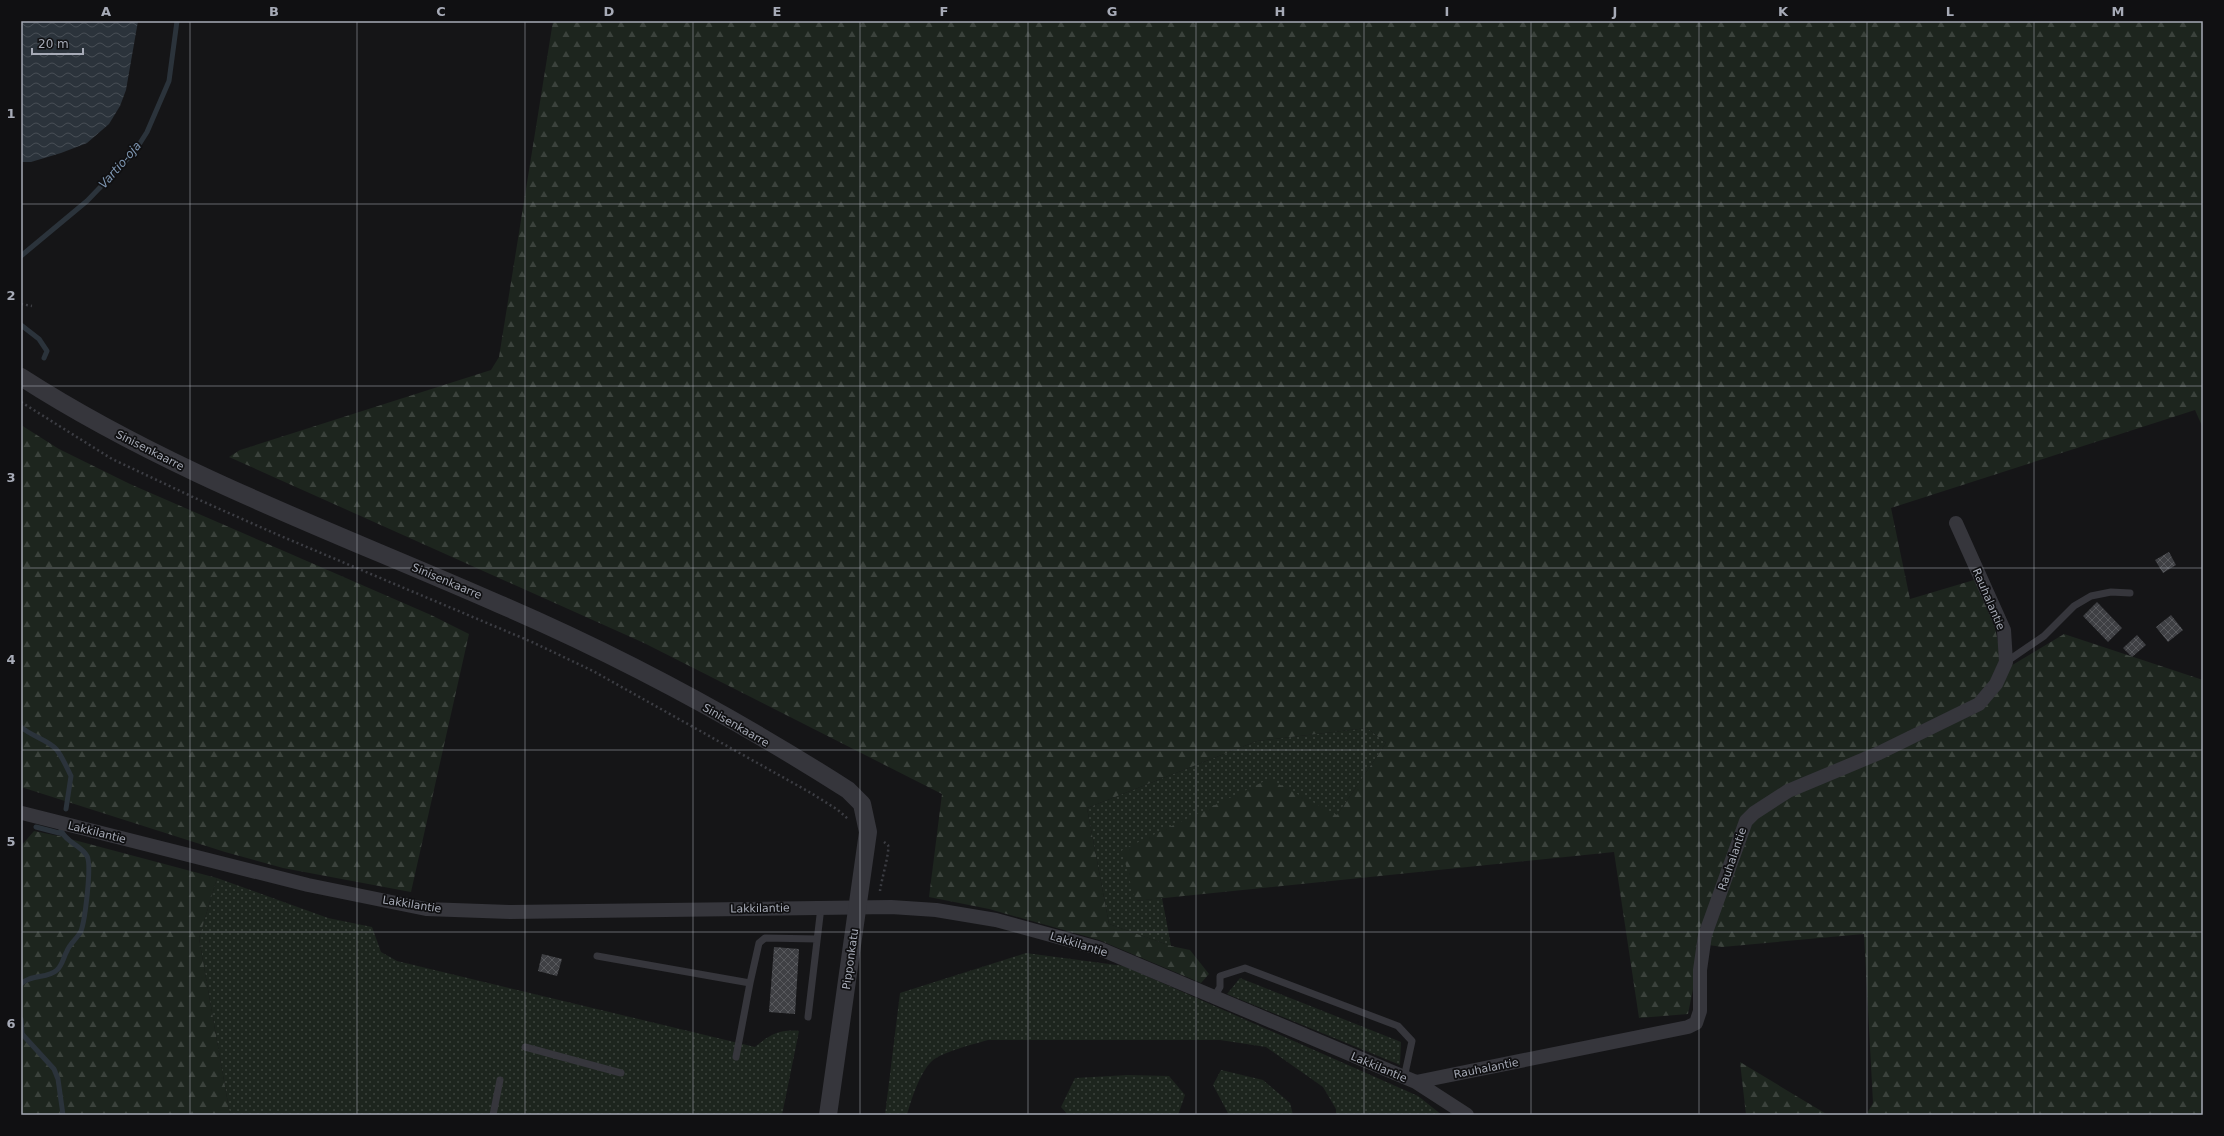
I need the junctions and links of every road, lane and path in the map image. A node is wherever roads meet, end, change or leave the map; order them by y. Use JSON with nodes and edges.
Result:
{"nodes":[{"id":1,"x":21,"y":304,"type":"edge"},
{"id":2,"x":32,"y":306,"type":"dead end"},
{"id":3,"x":21,"y":377,"type":"edge"},
{"id":4,"x":21,"y":402,"type":"edge"},
{"id":5,"x":1956,"y":522,"type":"dead end"},
{"id":6,"x":2130,"y":592,"type":"dead end"},
{"id":7,"x":2006,"y":662,"type":"junction"},
{"id":8,"x":862,"y":804,"type":"joint"},
{"id":9,"x":22,"y":814,"type":"edge"},
{"id":10,"x":868,"y":832,"type":"junction"},
{"id":11,"x":821,"y":907,"type":"junction"},
{"id":12,"x":858,"y":907,"type":"junction"},
{"id":13,"x":878,"y":907,"type":"junction"},
{"id":14,"x":817,"y":939,"type":"junction"},
{"id":15,"x":597,"y":956,"type":"dead end"},
{"id":16,"x":750,"y":983,"type":"junction"},
{"id":17,"x":1214,"y":997,"type":"junction"},
{"id":18,"x":808,"y":1017,"type":"dead end"},
{"id":19,"x":525,"y":1047,"type":"dead end"},
{"id":20,"x":736,"y":1057,"type":"dead end"},
{"id":21,"x":621,"y":1073,"type":"dead end"},
{"id":22,"x":500,"y":1080,"type":"dead end"},
{"id":23,"x":1410,"y":1080,"type":"junction"},
{"id":24,"x":493,"y":1115,"type":"edge"},
{"id":25,"x":828,"y":1115,"type":"edge"},
{"id":26,"x":1467,"y":1115,"type":"edge"}],
"edges":[{"from":1,"to":2,"type":"path"},
{"from":3,"to":8,"type":"street","name":"Sinisenkaarre"},
{"from":4,"to":10,"type":"path"},
{"from":5,"to":7,"type":"street","name":"Rauhalantie"},
{"from":6,"to":7,"type":"lane"},
{"from":7,"to":23,"type":"street","name":"Rauhalantie"},
{"from":8,"to":10,"type":"street","name":"Pipponkatu"},
{"from":9,"to":11,"type":"street","name":"Lakkilantie"},
{"from":10,"to":12,"type":"street","name":"Pipponkatu"},
{"from":10,"to":13,"type":"path"},
{"from":11,"to":12,"type":"street","name":"Lakkilantie"},
{"from":11,"to":14,"type":"lane"},
{"from":12,"to":13,"type":"street","name":"Lakkilantie"},
{"from":12,"to":25,"type":"street","name":"Pipponkatu"},
{"from":13,"to":17,"type":"street","name":"Lakkilantie"},
{"from":14,"to":16,"type":"lane"},
{"from":14,"to":18,"type":"lane"},
{"from":15,"to":16,"type":"lane"},
{"from":16,"to":20,"type":"lane"},
{"from":17,"to":23,"type":"street","name":"Lakkilantie"},
{"from":17,"to":23,"type":"lane"},
{"from":19,"to":21,"type":"lane"},
{"from":22,"to":24,"type":"lane"},
{"from":23,"to":26,"type":"street","name":"Lakkilantie"}]}
